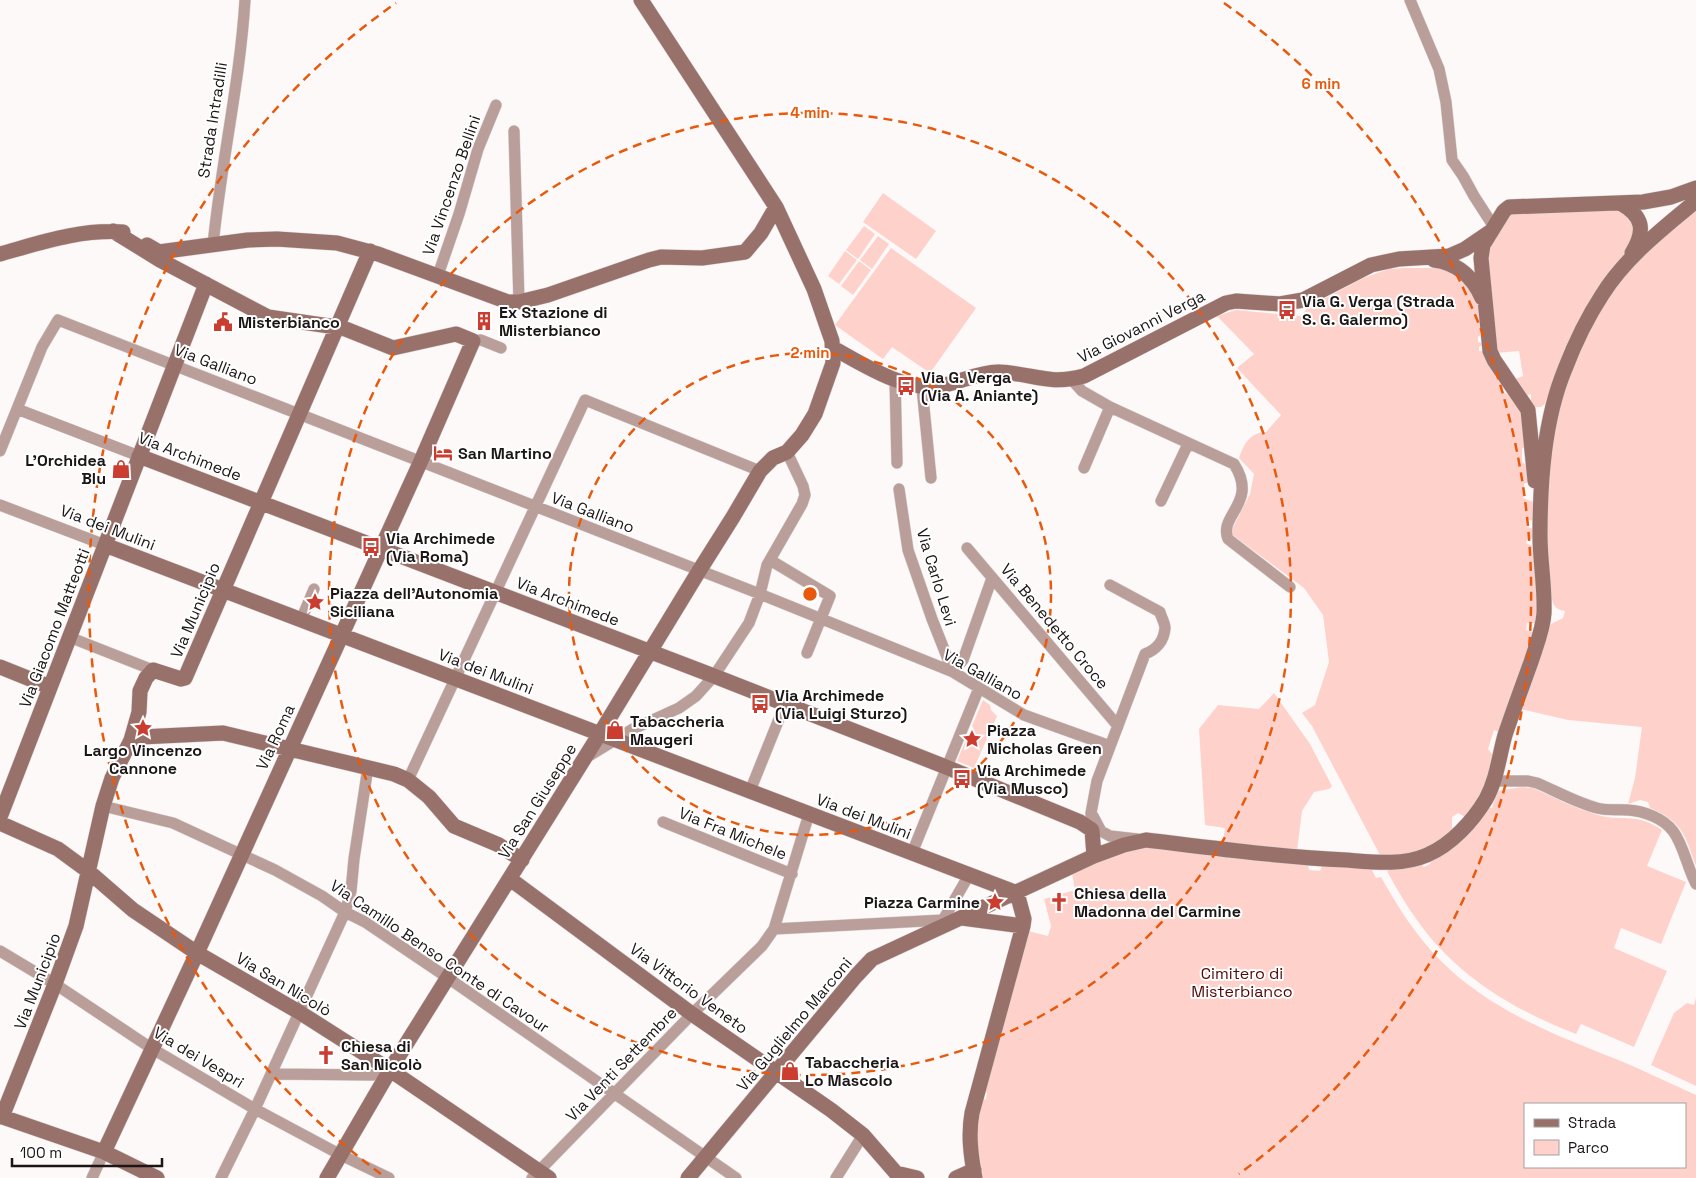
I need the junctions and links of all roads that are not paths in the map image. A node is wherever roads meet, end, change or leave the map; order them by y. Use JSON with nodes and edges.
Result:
{"nodes":[{"id":1,"x":245,"y":0,"type":"edge"},
{"id":2,"x":641,"y":0,"type":"edge"},
{"id":3,"x":1410,"y":0,"type":"edge"},
{"id":4,"x":496,"y":105,"type":"dead end"},
{"id":5,"x":514,"y":131,"type":"dead end"},
{"id":6,"x":1696,"y":188,"type":"edge"},
{"id":7,"x":1696,"y":201,"type":"edge"},
{"id":8,"x":1620,"y":203,"type":"junction"},
{"id":9,"x":776,"y":207,"type":"junction"},
{"id":10,"x":1492,"y":230,"type":"junction"},
{"id":11,"x":114,"y":231,"type":"junction"},
{"id":12,"x":213,"y":244,"type":"junction"},
{"id":13,"x":370,"y":251,"type":"junction"},
{"id":14,"x":0,"y":254,"type":"edge"},
{"id":15,"x":1421,"y":259,"type":"junction"},
{"id":16,"x":1624,"y":267,"type":"junction"},
{"id":17,"x":438,"y":275,"type":"junction"},
{"id":18,"x":206,"y":284,"type":"junction"},
{"id":19,"x":519,"y":302,"type":"junction"},
{"id":20,"x":1484,"y":304,"type":"junction"},
{"id":21,"x":335,"y":327,"type":"junction"},
{"id":22,"x":471,"y":346,"type":"junction"},
{"id":23,"x":501,"y":348,"type":"dead end"},
{"id":24,"x":833,"y":355,"type":"junction"},
{"id":25,"x":174,"y":365,"type":"junction"},
{"id":26,"x":895,"y":379,"type":"junction"},
{"id":27,"x":1072,"y":380,"type":"junction"},
{"id":28,"x":922,"y":388,"type":"junction"},
{"id":29,"x":1557,"y":393,"type":"junction"},
{"id":30,"x":1110,"y":407,"type":"junction"},
{"id":31,"x":17,"y":409,"type":"junction"},
{"id":32,"x":1528,"y":410,"type":"junction"},
{"id":33,"x":298,"y":414,"type":"junction"},
{"id":34,"x":1188,"y":444,"type":"junction"},
{"id":35,"x":0,"y":451,"type":"edge"},
{"id":36,"x":787,"y":452,"type":"junction"},
{"id":37,"x":139,"y":456,"type":"junction"},
{"id":38,"x":420,"y":462,"type":"junction"},
{"id":39,"x":897,"y":463,"type":"dead end"},
{"id":40,"x":1084,"y":468,"type":"dead end"},
{"id":41,"x":760,"y":471,"type":"junction"},
{"id":42,"x":932,"y":478,"type":"dead end"},
{"id":43,"x":899,"y":489,"type":"dead end"},
{"id":44,"x":260,"y":501,"type":"junction"},
{"id":45,"x":1160,"y":501,"type":"dead end"},
{"id":46,"x":0,"y":505,"type":"edge"},
{"id":47,"x":536,"y":508,"type":"junction"},
{"id":48,"x":1540,"y":537,"type":"junction"},
{"id":49,"x":105,"y":545,"type":"junction"},
{"id":50,"x":380,"y":548,"type":"junction"},
{"id":51,"x":966,"y":548,"type":"dead end"},
{"id":52,"x":770,"y":560,"type":"junction"},
{"id":53,"x":699,"y":570,"type":"junction"},
{"id":54,"x":992,"y":578,"type":"junction"},
{"id":55,"x":1110,"y":586,"type":"dead end"},
{"id":56,"x":1290,"y":586,"type":"dead end"},
{"id":57,"x":314,"y":589,"type":"dead end"},
{"id":58,"x":222,"y":590,"type":"junction"},
{"id":59,"x":497,"y":593,"type":"junction"},
{"id":60,"x":760,"y":594,"type":"junction"},
{"id":61,"x":821,"y":619,"type":"junction"},
{"id":62,"x":301,"y":620,"type":"junction"},
{"id":63,"x":341,"y":635,"type":"junction"},
{"id":64,"x":70,"y":637,"type":"junction"},
{"id":65,"x":649,"y":652,"type":"junction"},
{"id":66,"x":807,"y":653,"type":"dead end"},
{"id":67,"x":0,"y":667,"type":"edge"},
{"id":68,"x":153,"y":670,"type":"junction"},
{"id":69,"x":953,"y":672,"type":"junction"},
{"id":70,"x":714,"y":676,"type":"junction"},
{"id":71,"x":456,"y":678,"type":"junction"},
{"id":72,"x":50,"y":687,"type":"junction"},
{"id":73,"x":978,"y":688,"type":"junction"},
{"id":74,"x":785,"y":704,"type":"junction"},
{"id":75,"x":1118,"y":726,"type":"junction"},
{"id":76,"x":599,"y":734,"type":"junction"},
{"id":77,"x":131,"y":740,"type":"junction"},
{"id":78,"x":614,"y":740,"type":"junction"},
{"id":79,"x":1110,"y":746,"type":"junction"},
{"id":80,"x":289,"y":749,"type":"junction"},
{"id":81,"x":584,"y":758,"type":"junction"},
{"id":82,"x":368,"y":767,"type":"junction"},
{"id":83,"x":946,"y":767,"type":"junction"},
{"id":84,"x":408,"y":780,"type":"junction"},
{"id":85,"x":1494,"y":781,"type":"junction"},
{"id":86,"x":750,"y":791,"type":"junction"},
{"id":87,"x":103,"y":806,"type":"junction"},
{"id":88,"x":809,"y":814,"type":"junction"},
{"id":89,"x":0,"y":817,"type":"edge"},
{"id":90,"x":663,"y":822,"type":"dead end"},
{"id":91,"x":0,"y":823,"type":"edge"},
{"id":92,"x":1088,"y":823,"type":"junction"},
{"id":93,"x":1146,"y":840,"type":"junction"},
{"id":94,"x":912,"y":853,"type":"junction"},
{"id":95,"x":1101,"y":853,"type":"junction"},
{"id":96,"x":241,"y":854,"type":"junction"},
{"id":97,"x":522,"y":860,"type":"junction"},
{"id":98,"x":88,"y":871,"type":"junction"},
{"id":99,"x":964,"y":873,"type":"junction"},
{"id":100,"x":792,"y":874,"type":"junction"},
{"id":101,"x":510,"y":879,"type":"junction"},
{"id":102,"x":1696,"y":884,"type":"edge"},
{"id":103,"x":1021,"y":891,"type":"junction"},
{"id":104,"x":345,"y":912,"type":"junction"},
{"id":105,"x":951,"y":920,"type":"junction"},
{"id":106,"x":774,"y":929,"type":"junction"},
{"id":107,"x":1022,"y":929,"type":"junction"},
{"id":108,"x":0,"y":951,"type":"edge"},
{"id":109,"x":197,"y":953,"type":"junction"},
{"id":110,"x":448,"y":978,"type":"junction"},
{"id":111,"x":55,"y":984,"type":"junction"},
{"id":112,"x":299,"y":1012,"type":"junction"},
{"id":113,"x":692,"y":1014,"type":"junction"},
{"id":114,"x":151,"y":1048,"type":"junction"},
{"id":115,"x":390,"y":1070,"type":"junction"},
{"id":116,"x":776,"y":1072,"type":"junction"},
{"id":117,"x":271,"y":1074,"type":"junction"},
{"id":118,"x":614,"y":1093,"type":"junction"},
{"id":119,"x":255,"y":1108,"type":"junction"},
{"id":120,"x":1,"y":1118,"type":"edge"},
{"id":121,"x":863,"y":1135,"type":"junction"},
{"id":122,"x":104,"y":1152,"type":"junction"},
{"id":123,"x":341,"y":1155,"type":"junction"},
{"id":124,"x":705,"y":1157,"type":"junction"},
{"id":125,"x":94,"y":1173,"type":"edge"},
{"id":126,"x":974,"y":1174,"type":"edge"},
{"id":127,"x":540,"y":1176,"type":"edge"},
{"id":128,"x":157,"y":1178,"type":"edge"},
{"id":129,"x":221,"y":1178,"type":"edge"},
{"id":130,"x":327,"y":1178,"type":"edge"},
{"id":131,"x":389,"y":1178,"type":"edge"},
{"id":132,"x":688,"y":1178,"type":"edge"},
{"id":133,"x":736,"y":1178,"type":"edge"},
{"id":134,"x":836,"y":1178,"type":"edge"},
{"id":135,"x":918,"y":1178,"type":"edge"},
{"id":136,"x":956,"y":1178,"type":"edge"}],
"edges":[{"from":1,"to":12,"type":"street","name":"Strada Intradilli"},
{"from":2,"to":9,"type":"street"},
{"from":3,"to":10,"type":"street"},
{"from":4,"to":17,"type":"street","name":"Via Vincenzo Bellini"},
{"from":5,"to":19,"type":"street"},
{"from":6,"to":8,"type":"street"},
{"from":7,"to":16,"type":"street"},
{"from":8,"to":10,"type":"street"},
{"from":8,"to":16,"type":"street"},
{"from":9,"to":19,"type":"street"},
{"from":9,"to":24,"type":"street"},
{"from":10,"to":15,"type":"street"},
{"from":10,"to":20,"type":"street"},
{"from":11,"to":12,"type":"street"},
{"from":11,"to":14,"type":"street"},
{"from":11,"to":18,"type":"street"},
{"from":12,"to":13,"type":"street"},
{"from":13,"to":17,"type":"street"},
{"from":13,"to":21,"type":"street","name":"Via Municipio"},
{"from":15,"to":20,"type":"street"},
{"from":15,"to":27,"type":"street","name":"Via Giovanni Verga"},
{"from":16,"to":29,"type":"street"},
{"from":17,"to":19,"type":"street"},
{"from":18,"to":21,"type":"street"},
{"from":18,"to":25,"type":"street","name":"Via Giacomo Matteotti"},
{"from":20,"to":32,"type":"street"},
{"from":21,"to":22,"type":"street"},
{"from":21,"to":33,"type":"street","name":"Via Municipio"},
{"from":22,"to":23,"type":"street"},
{"from":22,"to":38,"type":"street","name":"Via Roma"},
{"from":24,"to":26,"type":"street","name":"Via Giovanni Verga"},
{"from":24,"to":36,"type":"street","name":"Via San Giuseppe"},
{"from":25,"to":31,"type":"street","name":"Via Galliano"},
{"from":25,"to":33,"type":"street","name":"Via Galliano"},
{"from":25,"to":37,"type":"street","name":"Via Giacomo Matteotti"},
{"from":26,"to":28,"type":"street","name":"Via Giovanni Verga"},
{"from":26,"to":39,"type":"street"},
{"from":27,"to":28,"type":"street","name":"Via Giovanni Verga"},
{"from":27,"to":30,"type":"street"},
{"from":28,"to":42,"type":"street"},
{"from":29,"to":32,"type":"street"},
{"from":29,"to":48,"type":"street"},
{"from":30,"to":34,"type":"street"},
{"from":30,"to":40,"type":"street"},
{"from":31,"to":35,"type":"street"},
{"from":31,"to":37,"type":"street","name":"Via Archimede"},
{"from":32,"to":48,"type":"street"},
{"from":33,"to":38,"type":"street","name":"Via Galliano"},
{"from":33,"to":44,"type":"street","name":"Via Municipio"},
{"from":34,"to":45,"type":"street"},
{"from":34,"to":56,"type":"street"},
{"from":36,"to":41,"type":"street","name":"Via San Giuseppe"},
{"from":36,"to":52,"type":"street"},
{"from":37,"to":44,"type":"street","name":"Via Archimede"},
{"from":37,"to":49,"type":"street","name":"Via Giacomo Matteotti"},
{"from":38,"to":47,"type":"street","name":"Via Galliano"},
{"from":38,"to":50,"type":"street","name":"Via Roma"},
{"from":41,"to":47,"type":"street"},
{"from":41,"to":53,"type":"street","name":"Via San Giuseppe"},
{"from":43,"to":69,"type":"street","name":"Via Carlo Levi"},
{"from":44,"to":50,"type":"street","name":"Via Archimede"},
{"from":44,"to":58,"type":"street","name":"Via Municipio"},
{"from":46,"to":49,"type":"street","name":"Via dei Mulini"},
{"from":47,"to":53,"type":"street","name":"Via Galliano"},
{"from":47,"to":59,"type":"street"},
{"from":48,"to":85,"type":"street"},
{"from":49,"to":58,"type":"street","name":"Via dei Mulini"},
{"from":49,"to":64,"type":"street","name":"Via Giacomo Matteotti"},
{"from":50,"to":59,"type":"street","name":"Via Archimede"},
{"from":50,"to":63,"type":"street","name":"Via Roma"},
{"from":51,"to":54,"type":"street","name":"Via Benedetto Croce"},
{"from":52,"to":60,"type":"street"},
{"from":52,"to":61,"type":"street"},
{"from":53,"to":60,"type":"street","name":"Via Galliano"},
{"from":53,"to":65,"type":"street","name":"Via San Giuseppe"},
{"from":54,"to":69,"type":"street"},
{"from":54,"to":75,"type":"street","name":"Via Benedetto Croce"},
{"from":55,"to":75,"type":"street"},
{"from":57,"to":62,"type":"street"},
{"from":58,"to":62,"type":"street","name":"Via dei Mulini"},
{"from":58,"to":68,"type":"street","name":"Via Municipio"},
{"from":59,"to":65,"type":"street","name":"Via Archimede"},
{"from":59,"to":71,"type":"street"},
{"from":60,"to":61,"type":"street","name":"Via Galliano"},
{"from":60,"to":70,"type":"street"},
{"from":61,"to":66,"type":"street"},
{"from":61,"to":69,"type":"street","name":"Via Galliano"},
{"from":62,"to":63,"type":"street","name":"Via dei Mulini"},
{"from":63,"to":71,"type":"street","name":"Via dei Mulini"},
{"from":63,"to":80,"type":"street","name":"Via Roma"},
{"from":64,"to":68,"type":"street"},
{"from":64,"to":72,"type":"street","name":"Via Giacomo Matteotti"},
{"from":65,"to":70,"type":"street","name":"Via Archimede"},
{"from":65,"to":76,"type":"street","name":"Via San Giuseppe"},
{"from":67,"to":72,"type":"street"},
{"from":68,"to":77,"type":"street","name":"Via Municipio"},
{"from":69,"to":73,"type":"street","name":"Via Galliano"},
{"from":70,"to":74,"type":"street","name":"Via Archimede"},
{"from":70,"to":78,"type":"street"},
{"from":71,"to":76,"type":"street","name":"Via dei Mulini"},
{"from":71,"to":84,"type":"street"},
{"from":72,"to":89,"type":"street","name":"Via Giacomo Matteotti"},
{"from":73,"to":79,"type":"street","name":"Via Galliano"},
{"from":73,"to":83,"type":"street"},
{"from":74,"to":83,"type":"street","name":"Via Archimede"},
{"from":74,"to":86,"type":"street"},
{"from":75,"to":79,"type":"street"},
{"from":76,"to":78,"type":"street","name":"Via dei Mulini"},
{"from":76,"to":81,"type":"street","name":"Via San Giuseppe"},
{"from":77,"to":80,"type":"street"},
{"from":77,"to":87,"type":"street","name":"Via Municipio"},
{"from":78,"to":81,"type":"street"},
{"from":78,"to":86,"type":"street","name":"Via dei Mulini"},
{"from":79,"to":92,"type":"street"},
{"from":80,"to":82,"type":"street"},
{"from":80,"to":96,"type":"street","name":"Via Roma"},
{"from":81,"to":97,"type":"street","name":"Via San Giuseppe"},
{"from":82,"to":84,"type":"street"},
{"from":82,"to":104,"type":"street"},
{"from":83,"to":92,"type":"street","name":"Via Archimede"},
{"from":83,"to":94,"type":"street"},
{"from":84,"to":97,"type":"street"},
{"from":85,"to":93,"type":"street"},
{"from":85,"to":102,"type":"street"},
{"from":86,"to":88,"type":"street","name":"Via dei Mulini"},
{"from":87,"to":96,"type":"street","name":"Via Camillo Benso Conte di Cavour"},
{"from":87,"to":98,"type":"street","name":"Via Municipio"},
{"from":88,"to":94,"type":"street","name":"Via dei Mulini"},
{"from":88,"to":100,"type":"street","name":"Via Venti Settembre"},
{"from":90,"to":100,"type":"street","name":"Via Fra Michele"},
{"from":91,"to":98,"type":"street","name":"Via San Nicolò"},
{"from":92,"to":93,"type":"street"},
{"from":92,"to":95,"type":"street"},
{"from":93,"to":95,"type":"street","name":"Via Guglielmo Marconi"},
{"from":94,"to":99,"type":"street","name":"Via dei Mulini"},
{"from":95,"to":103,"type":"street","name":"Via Guglielmo Marconi"},
{"from":96,"to":104,"type":"street","name":"Via Camillo Benso Conte di Cavour"},
{"from":96,"to":109,"type":"street","name":"Via Roma"},
{"from":97,"to":101,"type":"street","name":"Via San Giuseppe"},
{"from":98,"to":109,"type":"street","name":"Via San Nicolò"},
{"from":98,"to":111,"type":"street","name":"Via Municipio"},
{"from":99,"to":103,"type":"street","name":"Via dei Mulini"},
{"from":99,"to":105,"type":"street"},
{"from":100,"to":106,"type":"street","name":"Via Venti Settembre"},
{"from":101,"to":110,"type":"street","name":"Via San Giuseppe"},
{"from":101,"to":113,"type":"street","name":"Via Vittorio Veneto"},
{"from":103,"to":105,"type":"street","name":"Via Guglielmo Marconi"},
{"from":103,"to":107,"type":"street"},
{"from":104,"to":110,"type":"street","name":"Via Camillo Benso Conte di Cavour"},
{"from":104,"to":112,"type":"street"},
{"from":105,"to":106,"type":"street"},
{"from":105,"to":107,"type":"street"},
{"from":105,"to":116,"type":"street","name":"Via Guglielmo Marconi"},
{"from":106,"to":113,"type":"street","name":"Via Venti Settembre"},
{"from":107,"to":126,"type":"street"},
{"from":108,"to":111,"type":"street","name":"Via dei Vespri"},
{"from":109,"to":112,"type":"street","name":"Via San Nicolò"},
{"from":109,"to":114,"type":"street","name":"Via Roma"},
{"from":110,"to":115,"type":"street","name":"Via San Giuseppe"},
{"from":110,"to":118,"type":"street","name":"Via Camillo Benso Conte di Cavour"},
{"from":111,"to":114,"type":"street","name":"Via dei Vespri"},
{"from":111,"to":120,"type":"street","name":"Via Municipio"},
{"from":112,"to":115,"type":"street","name":"Via San Nicolò"},
{"from":112,"to":117,"type":"street"},
{"from":113,"to":116,"type":"street","name":"Via Vittorio Veneto"},
{"from":113,"to":118,"type":"street","name":"Via Venti Settembre"},
{"from":114,"to":119,"type":"street","name":"Via dei Vespri"},
{"from":114,"to":122,"type":"street","name":"Via Roma"},
{"from":115,"to":117,"type":"street"},
{"from":115,"to":123,"type":"street","name":"Via San Giuseppe"},
{"from":115,"to":127,"type":"street","name":"Via San Nicolò"},
{"from":116,"to":121,"type":"street","name":"Via Vittorio Veneto"},
{"from":116,"to":124,"type":"street","name":"Via Guglielmo Marconi"},
{"from":117,"to":119,"type":"street"},
{"from":118,"to":124,"type":"street","name":"Via Camillo Benso Conte di Cavour"},
{"from":118,"to":127,"type":"street","name":"Via Venti Settembre"},
{"from":119,"to":123,"type":"street","name":"Via dei Vespri"},
{"from":119,"to":129,"type":"street"},
{"from":120,"to":122,"type":"street"},
{"from":121,"to":134,"type":"street"},
{"from":121,"to":135,"type":"street","name":"Via Vittorio Veneto"},
{"from":122,"to":125,"type":"street"},
{"from":122,"to":128,"type":"street"},
{"from":123,"to":130,"type":"street","name":"Via San Giuseppe"},
{"from":123,"to":131,"type":"street","name":"Via dei Vespri"},
{"from":124,"to":132,"type":"street","name":"Via Guglielmo Marconi"},
{"from":124,"to":133,"type":"street","name":"Via Camillo Benso Conte di Cavour"},
{"from":126,"to":136,"type":"street"}]}
